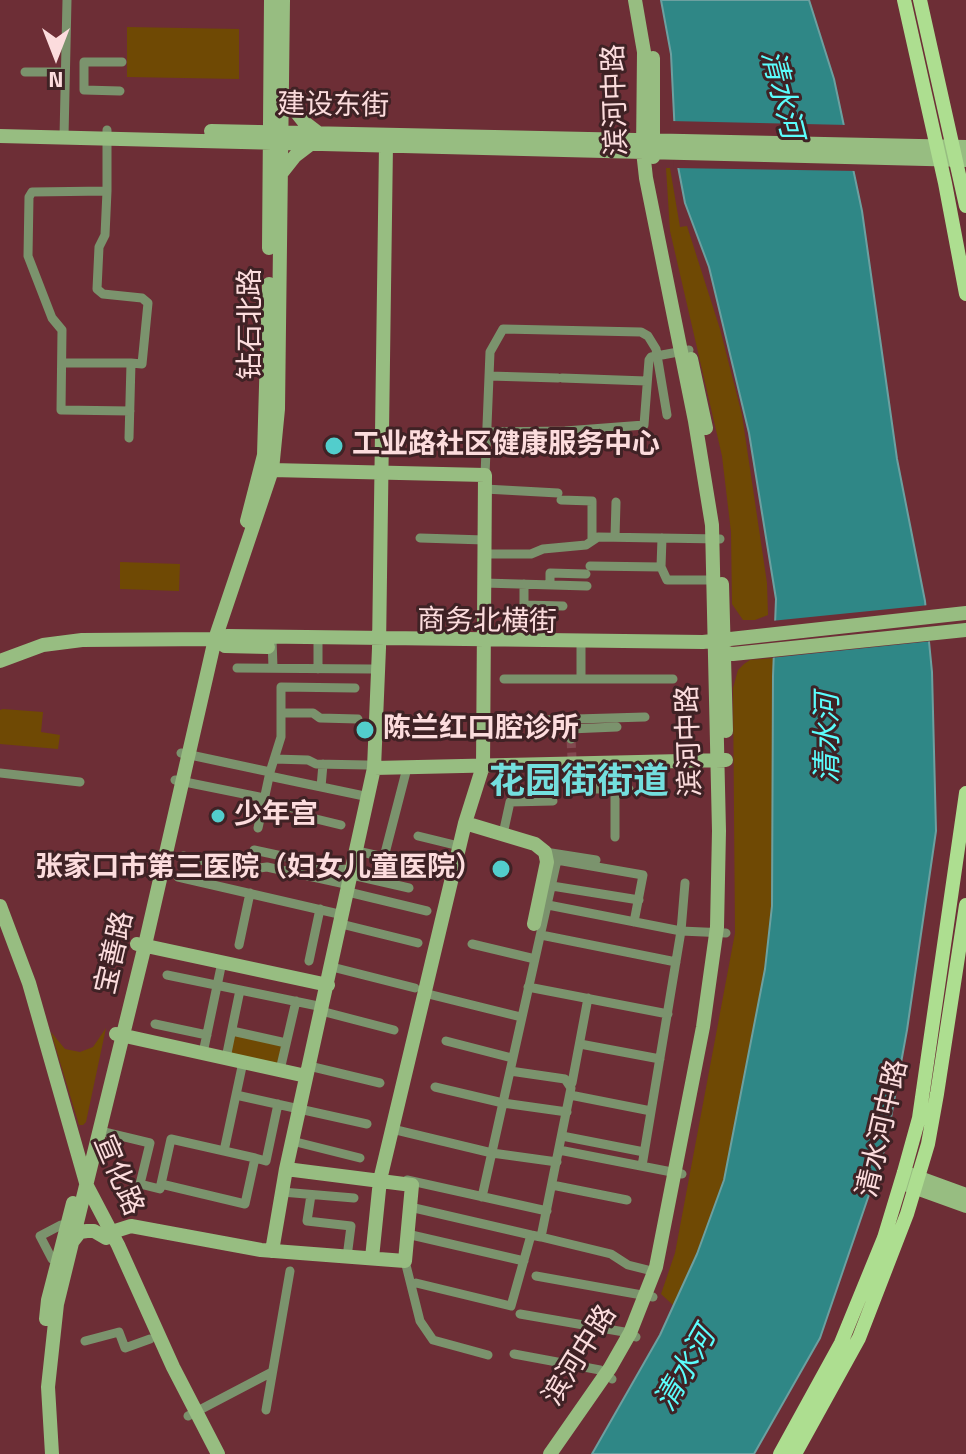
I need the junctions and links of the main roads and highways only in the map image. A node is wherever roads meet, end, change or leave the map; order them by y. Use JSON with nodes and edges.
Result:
{"nodes":[{"id":1,"x":271,"y":0,"type":"edge"},
{"id":2,"x":283,"y":0,"type":"edge"},
{"id":3,"x":635,"y":0,"type":"edge"},
{"id":4,"x":644,"y":0,"type":"edge"},
{"id":5,"x":904,"y":0,"type":"edge"},
{"id":6,"x":920,"y":0,"type":"edge"},
{"id":7,"x":281,"y":93,"type":"junction"},
{"id":8,"x":269,"y":110,"type":"junction"},
{"id":9,"x":940,"y":121,"type":"junction"},
{"id":10,"x":0,"y":128,"type":"edge"},
{"id":11,"x":64,"y":134,"type":"junction"},
{"id":12,"x":0,"y":136,"type":"edge"},
{"id":13,"x":250,"y":137,"type":"junction"},
{"id":14,"x":275,"y":137,"type":"junction"},
{"id":15,"x":315,"y":138,"type":"junction"},
{"id":16,"x":386,"y":145,"type":"junction"},
{"id":17,"x":654,"y":145,"type":"junction"},
{"id":18,"x":961,"y":150,"type":"edge"},
{"id":19,"x":907,"y":151,"type":"junction"},
{"id":20,"x":939,"y":153,"type":"junction"},
{"id":21,"x":274,"y":170,"type":"junction"},
{"id":22,"x":966,"y":182,"type":"edge"},
{"id":23,"x":945,"y":183,"type":"junction"},
{"id":24,"x":965,"y":202,"type":"edge"},
{"id":25,"x":966,"y":294,"type":"edge"},
{"id":26,"x":272,"y":470,"type":"junction"},
{"id":27,"x":394,"y":471,"type":"junction"},
{"id":28,"x":965,"y":613,"type":"edge"},
{"id":29,"x":966,"y":630,"type":"edge"},
{"id":30,"x":942,"y":632,"type":"junction"},
{"id":31,"x":966,"y":637,"type":"edge"},
{"id":32,"x":210,"y":639,"type":"junction"},
{"id":33,"x":379,"y":643,"type":"junction"},
{"id":34,"x":484,"y":644,"type":"junction"},
{"id":35,"x":719,"y":646,"type":"junction"},
{"id":36,"x":0,"y":661,"type":"edge"},
{"id":37,"x":722,"y":760,"type":"junction"},
{"id":38,"x":483,"y":766,"type":"junction"},
{"id":39,"x":370,"y":767,"type":"junction"},
{"id":40,"x":966,"y":793,"type":"edge"},
{"id":41,"x":465,"y":823,"type":"junction"},
{"id":42,"x":966,"y":905,"type":"edge"},
{"id":43,"x":0,"y":906,"type":"edge"},
{"id":44,"x":0,"y":924,"type":"edge"},
{"id":45,"x":538,"y":929,"type":"road end"},
{"id":46,"x":141,"y":944,"type":"junction"},
{"id":47,"x":957,"y":951,"type":"edge"},
{"id":48,"x":328,"y":985,"type":"junction"},
{"id":49,"x":119,"y":1034,"type":"junction"},
{"id":50,"x":308,"y":1071,"type":"junction"},
{"id":51,"x":69,"y":1127,"type":"junction"},
{"id":52,"x":96,"y":1130,"type":"junction"},
{"id":53,"x":286,"y":1169,"type":"junction"},
{"id":54,"x":380,"y":1180,"type":"junction"},
{"id":55,"x":910,"y":1180,"type":"junction"},
{"id":56,"x":83,"y":1185,"type":"junction"},
{"id":57,"x":966,"y":1195,"type":"edge"},
{"id":58,"x":966,"y":1206,"type":"edge"},
{"id":59,"x":109,"y":1235,"type":"junction"},
{"id":60,"x":68,"y":1242,"type":"junction"},
{"id":61,"x":272,"y":1251,"type":"junction"},
{"id":62,"x":372,"y":1258,"type":"junction"},
{"id":63,"x":609,"y":1376,"type":"junction"},
{"id":64,"x":192,"y":1414,"type":"junction"},
{"id":65,"x":44,"y":1454,"type":"edge"},
{"id":66,"x":52,"y":1454,"type":"edge"},
{"id":67,"x":208,"y":1454,"type":"edge"},
{"id":68,"x":218,"y":1454,"type":"edge"},
{"id":69,"x":550,"y":1454,"type":"edge"},
{"id":70,"x":561,"y":1454,"type":"edge"},
{"id":71,"x":780,"y":1454,"type":"edge"},
{"id":72,"x":795,"y":1454,"type":"edge"}],
"edges":[{"from":1,"to":8,"type":"main road","name":"钻石北路"},
{"from":2,"to":7,"type":"main road","name":"钻石北路"},
{"from":3,"to":17,"type":"main road","name":"滨河中路"},
{"from":4,"to":17,"type":"main road","name":"滨河中路"},
{"from":5,"to":9,"type":"main road"},
{"from":6,"to":9,"type":"main road"},
{"from":7,"to":14,"type":"main road","name":"钻石北路"},
{"from":7,"to":15,"type":"main road"},
{"from":8,"to":13,"type":"main road"},
{"from":8,"to":14,"type":"main road","name":"钻石北路"},
{"from":9,"to":18,"type":"main road"},
{"from":9,"to":19,"type":"main road"},
{"from":9,"to":20,"type":"main road"},
{"from":10,"to":11,"type":"main road","name":"建设东街"},
{"from":11,"to":12,"type":"main road","name":"建设东街"},
{"from":11,"to":13,"type":"main road","name":"建设东街"},
{"from":13,"to":14,"type":"main road","name":"建设东街"},
{"from":13,"to":21,"type":"main road"},
{"from":14,"to":15,"type":"main road","name":"建设东街"},
{"from":14,"to":21,"type":"main road","name":"钻石北路"},
{"from":15,"to":16,"type":"main road","name":"建设东街"},
{"from":15,"to":17,"type":"main road","name":"建设东街"},
{"from":15,"to":21,"type":"main road"},
{"from":16,"to":17,"type":"main road","name":"建设东街"},
{"from":16,"to":27,"type":"main road"},
{"from":17,"to":19,"type":"main road"},
{"from":17,"to":35,"type":"main road","name":"滨河中路"},
{"from":18,"to":20,"type":"main road"},
{"from":18,"to":24,"type":"main road"},
{"from":19,"to":20,"type":"main road"},
{"from":19,"to":23,"type":"main road"},
{"from":20,"to":23,"type":"main road"},
{"from":21,"to":26,"type":"main road","name":"钻石北路"},
{"from":21,"to":32,"type":"main road","name":"钻石北路"},
{"from":22,"to":24,"type":"main road"},
{"from":23,"to":25,"type":"main road"},
{"from":26,"to":27,"type":"main road"},
{"from":26,"to":32,"type":"main road","name":"钻石北路"},
{"from":27,"to":33,"type":"main road"},
{"from":27,"to":34,"type":"main road"},
{"from":28,"to":35,"type":"main road","name":"商务北横街"},
{"from":29,"to":30,"type":"main road"},
{"from":30,"to":31,"type":"main road"},
{"from":30,"to":35,"type":"main road","name":"商务北横街"},
{"from":32,"to":33,"type":"main road","name":"商务北横街"},
{"from":32,"to":36,"type":"main road","name":"商务北横街"},
{"from":32,"to":46,"type":"main road","name":"宝善路"},
{"from":33,"to":34,"type":"main road","name":"商务北横街"},
{"from":33,"to":39,"type":"main road"},
{"from":34,"to":35,"type":"main road","name":"商务北横街"},
{"from":34,"to":38,"type":"main road"},
{"from":35,"to":37,"type":"main road","name":"滨河中路"},
{"from":37,"to":38,"type":"main road"},
{"from":37,"to":63,"type":"main road","name":"滨河中路"},
{"from":38,"to":39,"type":"main road"},
{"from":38,"to":41,"type":"main road"},
{"from":39,"to":48,"type":"main road"},
{"from":40,"to":47,"type":"main road","name":"清水河中路"},
{"from":41,"to":45,"type":"main road"},
{"from":41,"to":54,"type":"main road"},
{"from":42,"to":47,"type":"main road","name":"清水河中路"},
{"from":43,"to":51,"type":"main road","name":"宣化路"},
{"from":44,"to":56,"type":"main road","name":"宣化路"},
{"from":46,"to":48,"type":"main road"},
{"from":46,"to":49,"type":"main road","name":"宝善路"},
{"from":47,"to":55,"type":"main road","name":"清水河中路"},
{"from":48,"to":50,"type":"main road"},
{"from":49,"to":50,"type":"main road"},
{"from":49,"to":52,"type":"main road","name":"宝善路"},
{"from":50,"to":53,"type":"main road"},
{"from":51,"to":52,"type":"main road"},
{"from":51,"to":56,"type":"main road","name":"宣化路"},
{"from":52,"to":56,"type":"main road","name":"宝善路"},
{"from":53,"to":54,"type":"main road"},
{"from":53,"to":61,"type":"main road"},
{"from":54,"to":62,"type":"main road"},
{"from":54,"to":62,"type":"main road"},
{"from":55,"to":57,"type":"main road"},
{"from":55,"to":58,"type":"main road"},
{"from":55,"to":71,"type":"main road","name":"清水河中路"},
{"from":55,"to":72,"type":"main road","name":"清水河中路"},
{"from":56,"to":59,"type":"main road","name":"宣化路"},
{"from":56,"to":60,"type":"main road","name":"宝善路"},
{"from":59,"to":60,"type":"main road"},
{"from":59,"to":61,"type":"main road"},
{"from":59,"to":64,"type":"main road","name":"宣化路"},
{"from":60,"to":65,"type":"main road"},
{"from":60,"to":66,"type":"main road"},
{"from":61,"to":62,"type":"main road"},
{"from":63,"to":69,"type":"main road","name":"滨河中路"},
{"from":63,"to":70,"type":"main road","name":"滨河中路"},
{"from":64,"to":67,"type":"main road","name":"宣化路"},
{"from":64,"to":68,"type":"main road","name":"宣化路"}]}
